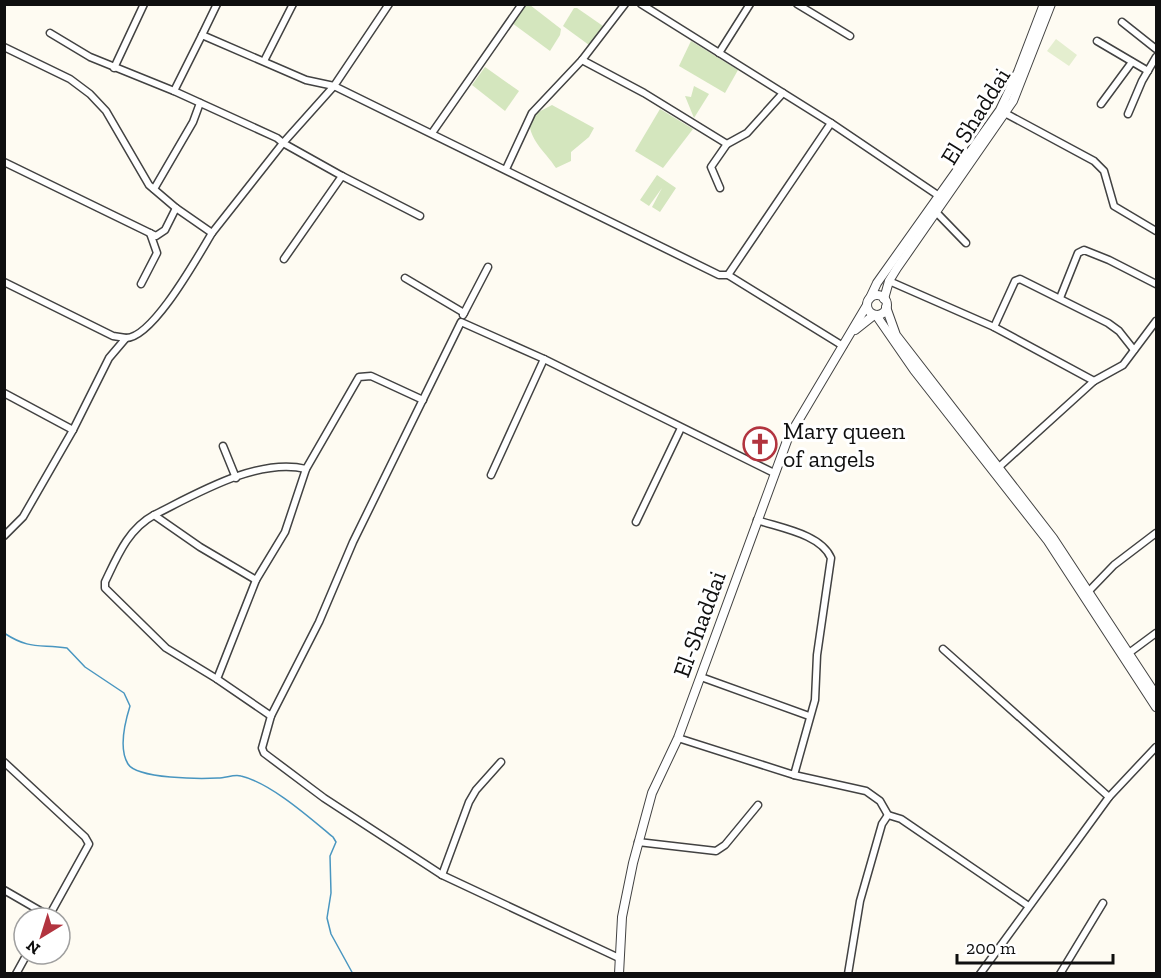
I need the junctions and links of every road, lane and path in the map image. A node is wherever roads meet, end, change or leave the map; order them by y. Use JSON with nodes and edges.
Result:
{"nodes":[{"id":1,"x":135,"y":4,"type":"edge"},
{"id":2,"x":217,"y":4,"type":"edge"},
{"id":3,"x":293,"y":4,"type":"edge"},
{"id":4,"x":389,"y":4,"type":"edge"},
{"id":5,"x":522,"y":4,"type":"edge"},
{"id":6,"x":625,"y":4,"type":"edge"},
{"id":7,"x":641,"y":4,"type":"edge"},
{"id":8,"x":750,"y":4,"type":"edge"},
{"id":9,"x":797,"y":4,"type":"edge"},
{"id":10,"x":1044,"y":4,"type":"edge"},
{"id":11,"x":1052,"y":4,"type":"edge"},
{"id":12,"x":143,"y":6,"type":"edge"},
{"id":13,"x":1122,"y":22,"type":"dead end"},
{"id":14,"x":50,"y":33,"type":"dead end"},
{"id":15,"x":202,"y":35,"type":"junction"},
{"id":16,"x":850,"y":36,"type":"dead end"},
{"id":17,"x":1097,"y":41,"type":"dead end"},
{"id":18,"x":4,"y":47,"type":"edge"},
{"id":19,"x":1156,"y":49,"type":"edge"},
{"id":20,"x":718,"y":53,"type":"junction"},
{"id":21,"x":1156,"y":57,"type":"edge"},
{"id":22,"x":582,"y":60,"type":"junction"},
{"id":23,"x":264,"y":61,"type":"junction"},
{"id":24,"x":1132,"y":62,"type":"junction"},
{"id":25,"x":114,"y":68,"type":"junction"},
{"id":26,"x":1148,"y":70,"type":"junction"},
{"id":27,"x":334,"y":86,"type":"junction"},
{"id":28,"x":174,"y":91,"type":"junction"},
{"id":29,"x":783,"y":93,"type":"junction"},
{"id":30,"x":200,"y":103,"type":"junction"},
{"id":31,"x":1101,"y":104,"type":"dead end"},
{"id":32,"x":1002,"y":112,"type":"junction"},
{"id":33,"x":1128,"y":114,"type":"dead end"},
{"id":34,"x":831,"y":123,"type":"junction"},
{"id":35,"x":432,"y":133,"type":"junction"},
{"id":36,"x":283,"y":143,"type":"junction"},
{"id":37,"x":727,"y":144,"type":"junction"},
{"id":38,"x":4,"y":162,"type":"edge"},
{"id":39,"x":506,"y":169,"type":"junction"},
{"id":40,"x":342,"y":176,"type":"junction"},
{"id":41,"x":720,"y":188,"type":"dead end"},
{"id":42,"x":154,"y":189,"type":"junction"},
{"id":43,"x":942,"y":198,"type":"junction"},
{"id":44,"x":176,"y":208,"type":"junction"},
{"id":45,"x":936,"y":212,"type":"junction"},
{"id":46,"x":420,"y":216,"type":"dead end"},
{"id":47,"x":1156,"y":231,"type":"edge"},
{"id":48,"x":150,"y":233,"type":"junction"},
{"id":49,"x":213,"y":233,"type":"junction"},
{"id":50,"x":966,"y":243,"type":"dead end"},
{"id":51,"x":284,"y":259,"type":"dead end"},
{"id":52,"x":488,"y":267,"type":"dead end"},
{"id":53,"x":728,"y":275,"type":"junction"},
{"id":54,"x":405,"y":278,"type":"dead end"},
{"id":55,"x":889,"y":281,"type":"junction"},
{"id":56,"x":4,"y":282,"type":"edge"},
{"id":57,"x":141,"y":284,"type":"dead end"},
{"id":58,"x":1156,"y":284,"type":"edge"},
{"id":59,"x":1060,"y":298,"type":"junction"},
{"id":60,"x":868,"y":301,"type":"junction"},
{"id":61,"x":885,"y":303,"type":"junction"},
{"id":62,"x":464,"y":313,"type":"junction"},
{"id":63,"x":875,"y":315,"type":"junction"},
{"id":64,"x":1156,"y":321,"type":"edge"},
{"id":65,"x":461,"y":322,"type":"junction"},
{"id":66,"x":994,"y":327,"type":"junction"},
{"id":67,"x":854,"y":331,"type":"junction"},
{"id":68,"x":126,"y":338,"type":"junction"},
{"id":69,"x":843,"y":346,"type":"junction"},
{"id":70,"x":1134,"y":350,"type":"junction"},
{"id":71,"x":544,"y":359,"type":"junction"},
{"id":72,"x":1094,"y":381,"type":"junction"},
{"id":73,"x":4,"y":393,"type":"edge"},
{"id":74,"x":423,"y":400,"type":"junction"},
{"id":75,"x":950,"y":411,"type":"junction"},
{"id":76,"x":681,"y":428,"type":"junction"},
{"id":77,"x":73,"y":429,"type":"junction"},
{"id":78,"x":223,"y":446,"type":"dead end"},
{"id":79,"x":999,"y":467,"type":"junction"},
{"id":80,"x":306,"y":470,"type":"junction"},
{"id":81,"x":774,"y":473,"type":"junction"},
{"id":82,"x":491,"y":475,"type":"dead end"},
{"id":83,"x":236,"y":478,"type":"junction"},
{"id":84,"x":154,"y":515,"type":"junction"},
{"id":85,"x":757,"y":520,"type":"junction"},
{"id":86,"x":636,"y":522,"type":"dead end"},
{"id":87,"x":1156,"y":533,"type":"edge"},
{"id":88,"x":4,"y":536,"type":"edge"},
{"id":89,"x":1051,"y":539,"type":"junction"},
{"id":90,"x":256,"y":580,"type":"junction"},
{"id":91,"x":1088,"y":591,"type":"junction"},
{"id":92,"x":1156,"y":633,"type":"edge"},
{"id":93,"x":943,"y":650,"type":"dead end"},
{"id":94,"x":1129,"y":653,"type":"junction"},
{"id":95,"x":701,"y":677,"type":"junction"},
{"id":96,"x":217,"y":679,"type":"junction"},
{"id":97,"x":1156,"y":695,"type":"edge"},
{"id":98,"x":1156,"y":707,"type":"edge"},
{"id":99,"x":270,"y":716,"type":"junction"},
{"id":100,"x":809,"y":716,"type":"junction"},
{"id":101,"x":678,"y":738,"type":"junction"},
{"id":102,"x":1156,"y":747,"type":"edge"},
{"id":103,"x":4,"y":762,"type":"edge"},
{"id":104,"x":501,"y":762,"type":"dead end"},
{"id":105,"x":794,"y":775,"type":"junction"},
{"id":106,"x":1109,"y":797,"type":"junction"},
{"id":107,"x":758,"y":805,"type":"dead end"},
{"id":108,"x":888,"y":815,"type":"junction"},
{"id":109,"x":638,"y":842,"type":"junction"},
{"id":110,"x":442,"y":876,"type":"junction"},
{"id":111,"x":4,"y":890,"type":"edge"},
{"id":112,"x":1103,"y":903,"type":"dead end"},
{"id":113,"x":30,"y":906,"type":"edge"},
{"id":114,"x":54,"y":906,"type":"edge"},
{"id":115,"x":1027,"y":906,"type":"junction"},
{"id":116,"x":619,"y":958,"type":"junction"},
{"id":117,"x":620,"y":974,"type":"edge"},
{"id":118,"x":848,"y":974,"type":"edge"},
{"id":119,"x":980,"y":974,"type":"edge"},
{"id":120,"x":1060,"y":974,"type":"edge"}],
"edges":[{"from":1,"to":12,"type":"street"},
{"from":2,"to":15,"type":"street"},
{"from":3,"to":23,"type":"street"},
{"from":4,"to":27,"type":"street"},
{"from":5,"to":35,"type":"street"},
{"from":6,"to":22,"type":"street"},
{"from":7,"to":20,"type":"street"},
{"from":8,"to":20,"type":"street"},
{"from":9,"to":16,"type":"street"},
{"from":10,"to":32,"type":"street"},
{"from":11,"to":32,"type":"street","name":"El Shaddai"},
{"from":12,"to":25,"type":"street"},
{"from":13,"to":19,"type":"street"},
{"from":14,"to":25,"type":"street"},
{"from":15,"to":23,"type":"street"},
{"from":15,"to":28,"type":"street"},
{"from":17,"to":24,"type":"street"},
{"from":18,"to":42,"type":"street"},
{"from":20,"to":29,"type":"street"},
{"from":21,"to":26,"type":"street"},
{"from":22,"to":37,"type":"street"},
{"from":22,"to":39,"type":"street"},
{"from":23,"to":27,"type":"street"},
{"from":24,"to":26,"type":"street"},
{"from":24,"to":31,"type":"street"},
{"from":25,"to":28,"type":"street"},
{"from":26,"to":33,"type":"street"},
{"from":27,"to":35,"type":"street"},
{"from":27,"to":36,"type":"street"},
{"from":28,"to":30,"type":"street"},
{"from":29,"to":34,"type":"street"},
{"from":29,"to":37,"type":"street"},
{"from":30,"to":36,"type":"street"},
{"from":30,"to":42,"type":"street"},
{"from":32,"to":43,"type":"street"},
{"from":32,"to":47,"type":"street"},
{"from":34,"to":43,"type":"street"},
{"from":34,"to":53,"type":"street"},
{"from":35,"to":39,"type":"street"},
{"from":36,"to":40,"type":"street"},
{"from":36,"to":49,"type":"street"},
{"from":37,"to":41,"type":"street"},
{"from":38,"to":48,"type":"street"},
{"from":39,"to":53,"type":"street"},
{"from":40,"to":46,"type":"street"},
{"from":40,"to":51,"type":"street"},
{"from":42,"to":44,"type":"street"},
{"from":43,"to":45,"type":"street","name":"El Shaddai"},
{"from":43,"to":60,"type":"street","name":"El-Shaddai"},
{"from":44,"to":48,"type":"street"},
{"from":44,"to":49,"type":"street"},
{"from":45,"to":50,"type":"street"},
{"from":45,"to":55,"type":"street","name":"El Shaddai"},
{"from":48,"to":57,"type":"street"},
{"from":49,"to":68,"type":"street"},
{"from":52,"to":62,"type":"street"},
{"from":53,"to":69,"type":"street"},
{"from":54,"to":62,"type":"street"},
{"from":55,"to":61,"type":"street","name":"El Shaddai"},
{"from":55,"to":66,"type":"street"},
{"from":56,"to":68,"type":"street"},
{"from":58,"to":59,"type":"street"},
{"from":59,"to":66,"type":"street"},
{"from":59,"to":70,"type":"street"},
{"from":60,"to":61,"type":"street"},
{"from":60,"to":63,"type":"street"},
{"from":60,"to":67,"type":"street","name":"El-Shaddai"},
{"from":61,"to":63,"type":"street"},
{"from":61,"to":75,"type":"street"},
{"from":62,"to":65,"type":"street"},
{"from":63,"to":67,"type":"street"},
{"from":63,"to":75,"type":"street"},
{"from":64,"to":70,"type":"street"},
{"from":65,"to":71,"type":"street"},
{"from":65,"to":74,"type":"street"},
{"from":66,"to":72,"type":"street"},
{"from":67,"to":69,"type":"street","name":"El-Shaddai"},
{"from":68,"to":77,"type":"street"},
{"from":69,"to":81,"type":"street","name":"El-Shaddai"},
{"from":70,"to":72,"type":"street"},
{"from":71,"to":76,"type":"street"},
{"from":71,"to":82,"type":"street"},
{"from":72,"to":79,"type":"street"},
{"from":73,"to":77,"type":"street"},
{"from":74,"to":80,"type":"street"},
{"from":74,"to":99,"type":"street"},
{"from":75,"to":79,"type":"street"},
{"from":75,"to":89,"type":"street"},
{"from":76,"to":81,"type":"street"},
{"from":76,"to":86,"type":"street"},
{"from":77,"to":88,"type":"street"},
{"from":78,"to":83,"type":"street"},
{"from":79,"to":89,"type":"street"},
{"from":80,"to":83,"type":"street"},
{"from":80,"to":90,"type":"street"},
{"from":81,"to":85,"type":"street","name":"El-Shaddai"},
{"from":83,"to":84,"type":"street"},
{"from":84,"to":90,"type":"street"},
{"from":84,"to":96,"type":"street"},
{"from":85,"to":95,"type":"street","name":"El-Shaddai"},
{"from":85,"to":100,"type":"street"},
{"from":87,"to":91,"type":"street"},
{"from":89,"to":91,"type":"street"},
{"from":89,"to":98,"type":"street"},
{"from":90,"to":96,"type":"street"},
{"from":91,"to":94,"type":"street"},
{"from":92,"to":94,"type":"street"},
{"from":93,"to":106,"type":"street"},
{"from":94,"to":97,"type":"street"},
{"from":95,"to":100,"type":"street"},
{"from":95,"to":101,"type":"street","name":"El-Shaddai"},
{"from":96,"to":99,"type":"street"},
{"from":99,"to":110,"type":"street"},
{"from":100,"to":105,"type":"street"},
{"from":101,"to":105,"type":"street"},
{"from":101,"to":109,"type":"street","name":"El-Shaddai"},
{"from":102,"to":106,"type":"street"},
{"from":103,"to":114,"type":"street"},
{"from":104,"to":110,"type":"street"},
{"from":105,"to":108,"type":"street"},
{"from":106,"to":115,"type":"street"},
{"from":107,"to":109,"type":"street"},
{"from":108,"to":115,"type":"street"},
{"from":108,"to":118,"type":"street"},
{"from":109,"to":116,"type":"street","name":"El-Shaddai"},
{"from":110,"to":116,"type":"street"},
{"from":111,"to":113,"type":"street"},
{"from":112,"to":120,"type":"street"},
{"from":115,"to":119,"type":"street"},
{"from":116,"to":117,"type":"street","name":"El-Shaddai"}]}
